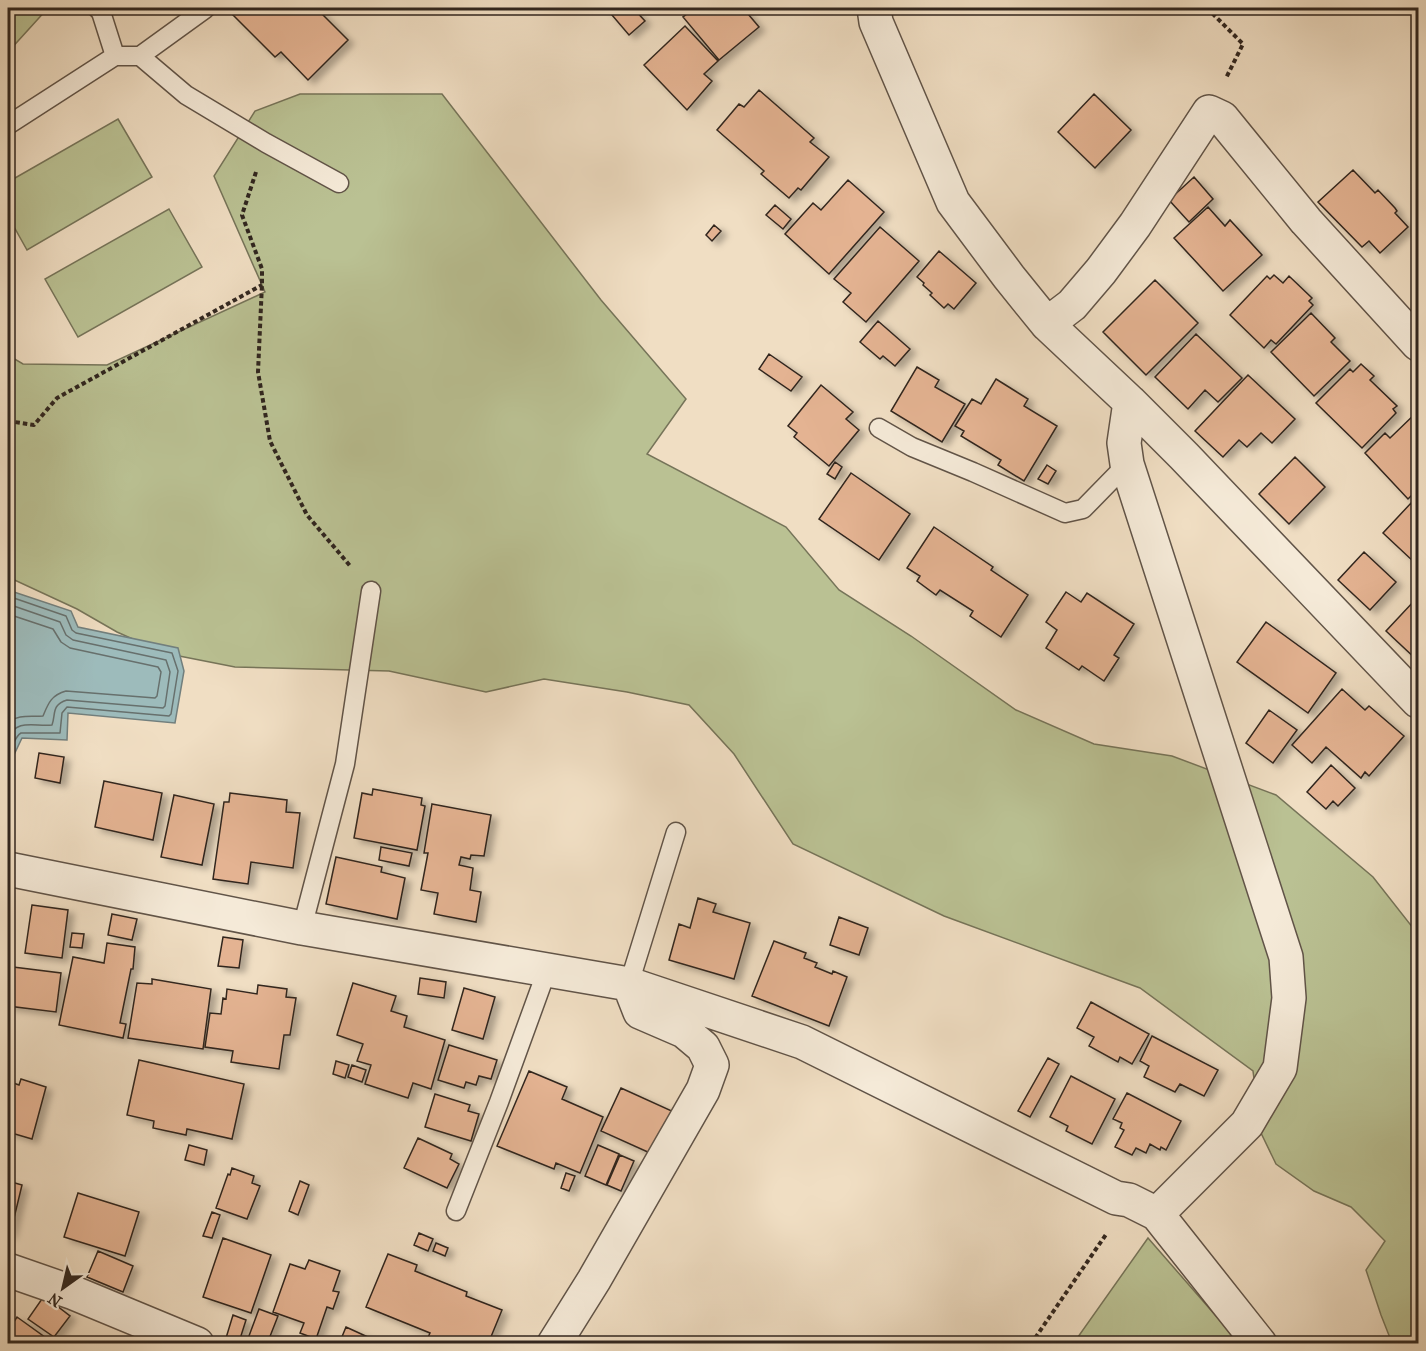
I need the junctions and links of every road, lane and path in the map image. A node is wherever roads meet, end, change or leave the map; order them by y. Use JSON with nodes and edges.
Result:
{"nodes":[{"id":1,"x":97,"y":8,"type":"edge"},
{"id":2,"x":874,"y":8,"type":"edge"},
{"id":3,"x":1207,"y":8,"type":"edge"},
{"id":4,"x":205,"y":9,"type":"edge"},
{"id":5,"x":115,"y":56,"type":"junction"},
{"id":6,"x":140,"y":56,"type":"junction"},
{"id":7,"x":1209,"y":112,"type":"junction"},
{"id":8,"x":8,"y":125,"type":"edge"},
{"id":9,"x":266,"y":143,"type":"junction"},
{"id":10,"x":339,"y":183,"type":"dead end"},
{"id":11,"x":262,"y":284,"type":"junction"},
{"id":12,"x":1047,"y":324,"type":"junction"},
{"id":13,"x":1419,"y":344,"type":"edge"},
{"id":14,"x":1130,"y":402,"type":"junction"},
{"id":15,"x":8,"y":421,"type":"edge"},
{"id":16,"x":879,"y":428,"type":"dead end"},
{"id":17,"x":1127,"y":464,"type":"junction"},
{"id":18,"x":371,"y":591,"type":"joint"},
{"id":19,"x":1414,"y":688,"type":"edge"},
{"id":20,"x":676,"y":832,"type":"dead end"},
{"id":21,"x":8,"y":869,"type":"edge"},
{"id":22,"x":302,"y":928,"type":"junction"},
{"id":23,"x":547,"y":970,"type":"junction"},
{"id":24,"x":629,"y":984,"type":"junction"},
{"id":25,"x":1143,"y":1207,"type":"junction"},
{"id":26,"x":456,"y":1211,"type":"dead end"},
{"id":27,"x":8,"y":1270,"type":"edge"},
{"id":28,"x":197,"y":1344,"type":"edge"},
{"id":29,"x":554,"y":1344,"type":"edge"},
{"id":30,"x":1031,"y":1344,"type":"edge"},
{"id":31,"x":1260,"y":1344,"type":"edge"}],
"edges":[{"from":1,"to":5,"type":"lane"},
{"from":2,"to":12,"type":"street"},
{"from":3,"to":7,"type":"path"},
{"from":4,"to":6,"type":"lane"},
{"from":5,"to":6,"type":"lane"},
{"from":5,"to":8,"type":"lane"},
{"from":6,"to":9,"type":"lane"},
{"from":7,"to":12,"type":"street"},
{"from":7,"to":13,"type":"street"},
{"from":9,"to":10,"type":"lane"},
{"from":9,"to":11,"type":"path"},
{"from":11,"to":15,"type":"path"},
{"from":11,"to":18,"type":"path"},
{"from":12,"to":14,"type":"street"},
{"from":14,"to":17,"type":"street"},
{"from":14,"to":19,"type":"street"},
{"from":16,"to":17,"type":"lane"},
{"from":17,"to":25,"type":"street"},
{"from":18,"to":22,"type":"lane"},
{"from":20,"to":24,"type":"lane"},
{"from":21,"to":22,"type":"street"},
{"from":22,"to":23,"type":"street"},
{"from":23,"to":24,"type":"street"},
{"from":23,"to":26,"type":"lane"},
{"from":24,"to":25,"type":"street"},
{"from":24,"to":29,"type":"street"},
{"from":25,"to":30,"type":"path"},
{"from":25,"to":31,"type":"street"},
{"from":27,"to":28,"type":"street"}]}
